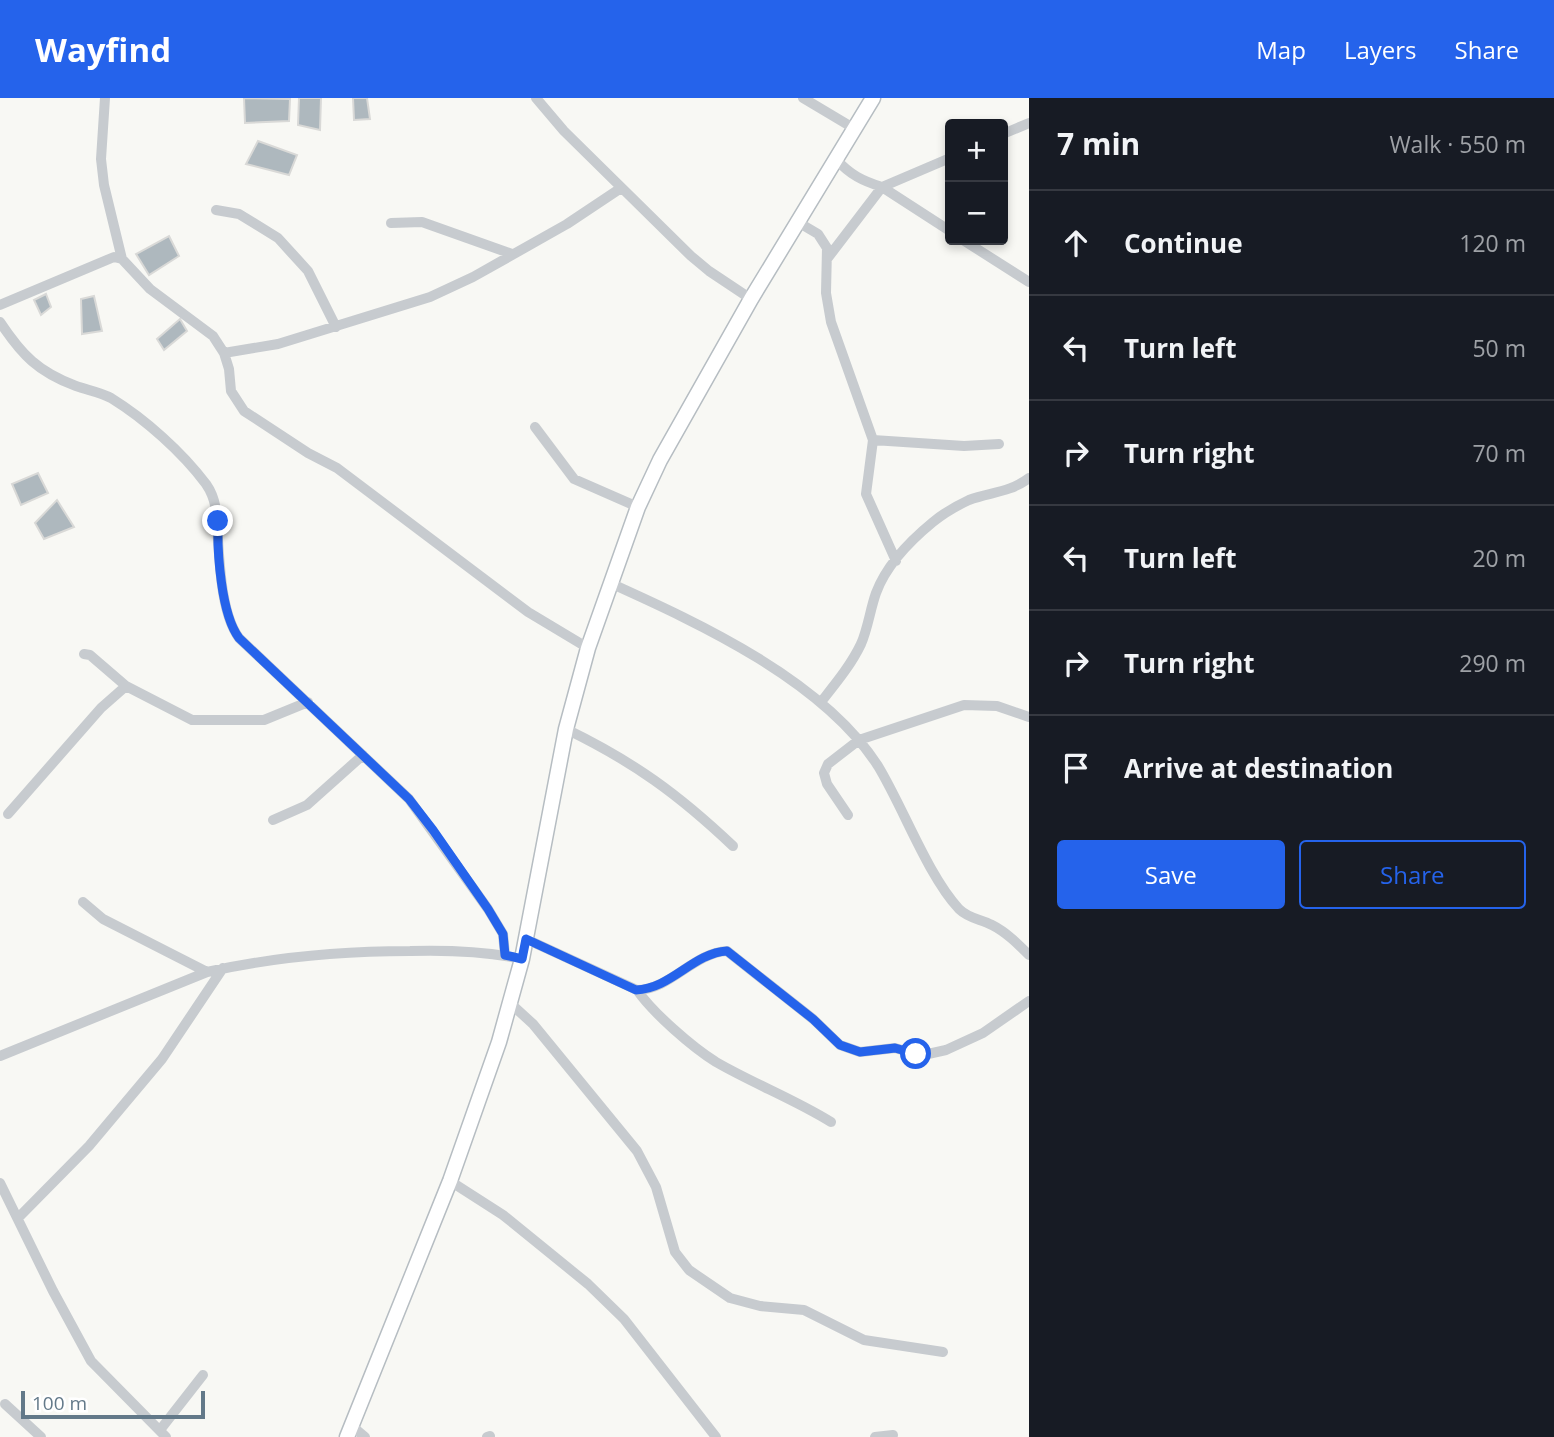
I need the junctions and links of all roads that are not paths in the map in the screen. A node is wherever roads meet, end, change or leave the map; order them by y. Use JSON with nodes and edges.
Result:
{"nodes":[{"id":1,"x":105,"y":98,"type":"edge"},
{"id":2,"x":536,"y":98,"type":"edge"},
{"id":3,"x":803,"y":98,"type":"edge"},
{"id":4,"x":873,"y":98,"type":"edge"},
{"id":5,"x":1029,"y":122,"type":"edge"},
{"id":6,"x":855,"y":129,"type":"junction"},
{"id":7,"x":1008,"y":132,"type":"edge"},
{"id":8,"x":836,"y":159,"type":"junction"},
{"id":9,"x":945,"y":160,"type":"edge"},
{"id":10,"x":882,"y":187,"type":"junction"},
{"id":11,"x":621,"y":188,"type":"junction"},
{"id":12,"x":216,"y":210,"type":"dead end"},
{"id":13,"x":796,"y":221,"type":"junction"},
{"id":14,"x":391,"y":223,"type":"dead end"},
{"id":15,"x":945,"y":229,"type":"edge"},
{"id":16,"x":971,"y":245,"type":"edge"},
{"id":17,"x":512,"y":254,"type":"junction"},
{"id":18,"x":122,"y":259,"type":"junction"},
{"id":19,"x":827,"y":259,"type":"junction"},
{"id":20,"x":1029,"y":282,"type":"edge"},
{"id":21,"x":751,"y":299,"type":"junction"},
{"id":22,"x":0,"y":305,"type":"edge"},
{"id":23,"x":0,"y":322,"type":"edge"},
{"id":24,"x":336,"y":327,"type":"junction"},
{"id":25,"x":224,"y":353,"type":"junction"},
{"id":26,"x":535,"y":427,"type":"dead end"},
{"id":27,"x":873,"y":440,"type":"junction"},
{"id":28,"x":999,"y":444,"type":"dead end"},
{"id":29,"x":1029,"y":478,"type":"edge"},
{"id":30,"x":638,"y":507,"type":"junction"},
{"id":31,"x":896,"y":561,"type":"junction"},
{"id":32,"x":610,"y":583,"type":"junction"},
{"id":33,"x":587,"y":648,"type":"junction"},
{"id":34,"x":85,"y":654,"type":"dead end"},
{"id":35,"x":127,"y":686,"type":"junction"},
{"id":36,"x":308,"y":702,"type":"junction"},
{"id":37,"x":821,"y":702,"type":"junction"},
{"id":38,"x":1029,"y":718,"type":"edge"},
{"id":39,"x":566,"y":729,"type":"junction"},
{"id":40,"x":859,"y":740,"type":"junction"},
{"id":41,"x":363,"y":755,"type":"junction"},
{"id":42,"x":8,"y":814,"type":"dead end"},
{"id":43,"x":848,"y":815,"type":"dead end"},
{"id":44,"x":273,"y":820,"type":"dead end"},
{"id":45,"x":733,"y":846,"type":"dead end"},
{"id":46,"x":83,"y":902,"type":"dead end"},
{"id":47,"x":526,"y":939,"type":"junction"},
{"id":48,"x":505,"y":955,"type":"junction"},
{"id":49,"x":1029,"y":955,"type":"edge"},
{"id":50,"x":522,"y":959,"type":"junction"},
{"id":51,"x":223,"y":968,"type":"junction"},
{"id":52,"x":207,"y":972,"type":"junction"},
{"id":53,"x":636,"y":990,"type":"junction"},
{"id":54,"x":1029,"y":1001,"type":"edge"},
{"id":55,"x":510,"y":1003,"type":"junction"},
{"id":56,"x":0,"y":1056,"type":"edge"},
{"id":57,"x":831,"y":1122,"type":"dead end"},
{"id":58,"x":450,"y":1181,"type":"junction"},
{"id":59,"x":0,"y":1183,"type":"edge"},
{"id":60,"x":18,"y":1218,"type":"junction"},
{"id":61,"x":943,"y":1353,"type":"dead end"},
{"id":62,"x":203,"y":1375,"type":"dead end"},
{"id":63,"x":5,"y":1404,"type":"dead end"},
{"id":64,"x":350,"y":1431,"type":"edge"},
{"id":65,"x":163,"y":1434,"type":"edge"},
{"id":66,"x":893,"y":1435,"type":"edge"},
{"id":67,"x":41,"y":1437,"type":"edge"},
{"id":68,"x":365,"y":1437,"type":"edge"},
{"id":69,"x":716,"y":1437,"type":"edge"},
{"id":70,"x":875,"y":1437,"type":"edge"}],
"edges":[{"from":1,"to":18,"type":"street"},
{"from":2,"to":11,"type":"street"},
{"from":3,"to":6,"type":"street"},
{"from":4,"to":6,"type":"main road"},
{"from":5,"to":7,"type":"street"},
{"from":6,"to":8,"type":"main road"},
{"from":8,"to":10,"type":"street"},
{"from":8,"to":13,"type":"main road"},
{"from":9,"to":10,"type":"street"},
{"from":10,"to":15,"type":"street"},
{"from":10,"to":19,"type":"street"},
{"from":11,"to":17,"type":"street"},
{"from":11,"to":21,"type":"street"},
{"from":12,"to":24,"type":"street"},
{"from":13,"to":19,"type":"street"},
{"from":13,"to":21,"type":"main road"},
{"from":14,"to":17,"type":"street"},
{"from":16,"to":20,"type":"street"},
{"from":17,"to":24,"type":"street"},
{"from":18,"to":22,"type":"street"},
{"from":18,"to":25,"type":"street"},
{"from":19,"to":27,"type":"street"},
{"from":21,"to":30,"type":"main road"},
{"from":23,"to":36,"type":"street"},
{"from":24,"to":25,"type":"street"},
{"from":25,"to":33,"type":"street"},
{"from":26,"to":30,"type":"street"},
{"from":27,"to":28,"type":"street"},
{"from":27,"to":31,"type":"street"},
{"from":29,"to":31,"type":"street"},
{"from":30,"to":32,"type":"main road"},
{"from":31,"to":37,"type":"street"},
{"from":32,"to":33,"type":"main road"},
{"from":32,"to":37,"type":"street"},
{"from":33,"to":39,"type":"main road"},
{"from":34,"to":35,"type":"street"},
{"from":35,"to":36,"type":"street"},
{"from":35,"to":42,"type":"street"},
{"from":36,"to":41,"type":"street"},
{"from":37,"to":40,"type":"street"},
{"from":38,"to":40,"type":"street"},
{"from":39,"to":45,"type":"street"},
{"from":39,"to":47,"type":"main road"},
{"from":40,"to":43,"type":"street"},
{"from":40,"to":49,"type":"street"},
{"from":41,"to":44,"type":"street"},
{"from":41,"to":48,"type":"street"},
{"from":46,"to":52,"type":"street"},
{"from":47,"to":50,"type":"main road"},
{"from":47,"to":53,"type":"street"},
{"from":48,"to":50,"type":"street"},
{"from":48,"to":51,"type":"street"},
{"from":50,"to":55,"type":"main road"},
{"from":51,"to":52,"type":"street"},
{"from":51,"to":60,"type":"street"},
{"from":52,"to":56,"type":"street"},
{"from":53,"to":54,"type":"street"},
{"from":53,"to":57,"type":"street"},
{"from":55,"to":58,"type":"main road"},
{"from":55,"to":61,"type":"street"},
{"from":58,"to":64,"type":"main road"},
{"from":58,"to":69,"type":"street"},
{"from":59,"to":60,"type":"street"},
{"from":60,"to":65,"type":"street"},
{"from":62,"to":65,"type":"street"},
{"from":63,"to":67,"type":"street"},
{"from":64,"to":68,"type":"street"},
{"from":66,"to":70,"type":"street"}]}
